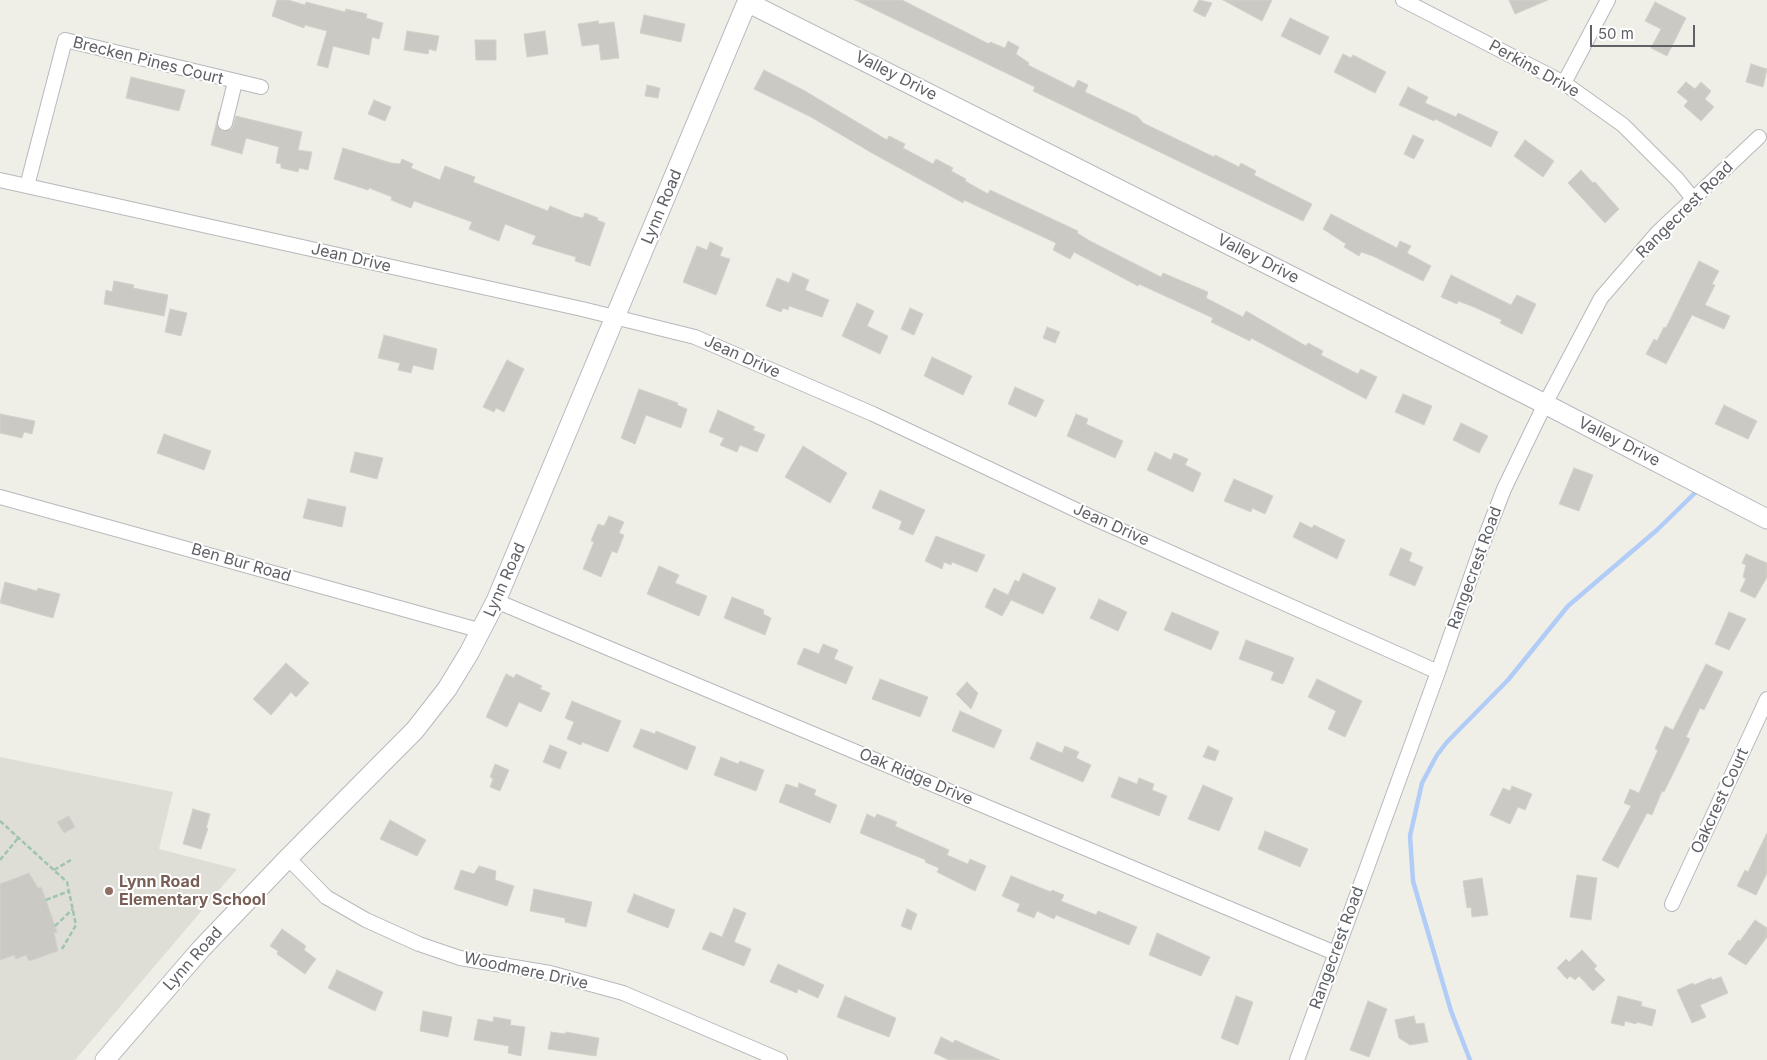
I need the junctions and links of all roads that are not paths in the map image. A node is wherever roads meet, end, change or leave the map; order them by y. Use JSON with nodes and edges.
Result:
{"nodes":[{"id":1,"x":1403,"y":0,"type":"edge"},
{"id":2,"x":1608,"y":0,"type":"edge"},
{"id":3,"x":746,"y":1,"type":"edge"},
{"id":4,"x":235,"y":82,"type":"junction"},
{"id":5,"x":1564,"y":82,"type":"junction"},
{"id":6,"x":261,"y":87,"type":"dead end"},
{"id":7,"x":226,"y":123,"type":"dead end"},
{"id":8,"x":1759,"y":137,"type":"dead end"},
{"id":9,"x":0,"y":180,"type":"edge"},
{"id":10,"x":27,"y":186,"type":"junction"},
{"id":11,"x":1694,"y":200,"type":"junction"},
{"id":12,"x":616,"y":318,"type":"junction"},
{"id":13,"x":1545,"y":404,"type":"junction"},
{"id":14,"x":0,"y":496,"type":"edge"},
{"id":15,"x":1767,"y":519,"type":"edge"},
{"id":16,"x":496,"y":601,"type":"junction"},
{"id":17,"x":482,"y":631,"type":"junction"},
{"id":18,"x":1438,"y":672,"type":"junction"},
{"id":19,"x":1767,"y":698,"type":"edge"},
{"id":20,"x":288,"y":858,"type":"junction"},
{"id":21,"x":1672,"y":904,"type":"dead end"},
{"id":22,"x":1335,"y":953,"type":"junction"},
{"id":23,"x":105,"y":1060,"type":"edge"},
{"id":24,"x":780,"y":1060,"type":"edge"},
{"id":25,"x":1297,"y":1060,"type":"edge"}],
"edges":[{"from":1,"to":5,"type":"street","name":"Perkins Drive"},
{"from":2,"to":5,"type":"street"},
{"from":3,"to":12,"type":"main road","name":"Lynn Road"},
{"from":3,"to":13,"type":"main road","name":"Valley Drive"},
{"from":4,"to":6,"type":"street","name":"Brecken Pines Court"},
{"from":4,"to":7,"type":"street"},
{"from":4,"to":10,"type":"street","name":"Brecken Pines Court"},
{"from":5,"to":11,"type":"street","name":"Perkins Drive"},
{"from":8,"to":11,"type":"street","name":"Rangecrest Road"},
{"from":9,"to":10,"type":"street","name":"Jean Drive"},
{"from":10,"to":12,"type":"street","name":"Jean Drive"},
{"from":11,"to":13,"type":"street","name":"Rangecrest Road"},
{"from":12,"to":16,"type":"main road","name":"Lynn Road"},
{"from":12,"to":18,"type":"street","name":"Jean Drive"},
{"from":13,"to":15,"type":"main road","name":"Valley Drive"},
{"from":13,"to":18,"type":"street","name":"Rangecrest Road"},
{"from":14,"to":17,"type":"street","name":"Ben Bur Road"},
{"from":16,"to":17,"type":"main road","name":"Lynn Road"},
{"from":16,"to":22,"type":"street","name":"Oak Ridge Drive"},
{"from":17,"to":20,"type":"main road","name":"Lynn Road"},
{"from":18,"to":22,"type":"street","name":"Rangecrest Road"},
{"from":19,"to":21,"type":"street","name":"Oakcrest Court"},
{"from":20,"to":23,"type":"main road","name":"Lynn Road"},
{"from":20,"to":24,"type":"street","name":"Woodmere Drive"},
{"from":22,"to":25,"type":"street","name":"Rangecrest Road"}]}
